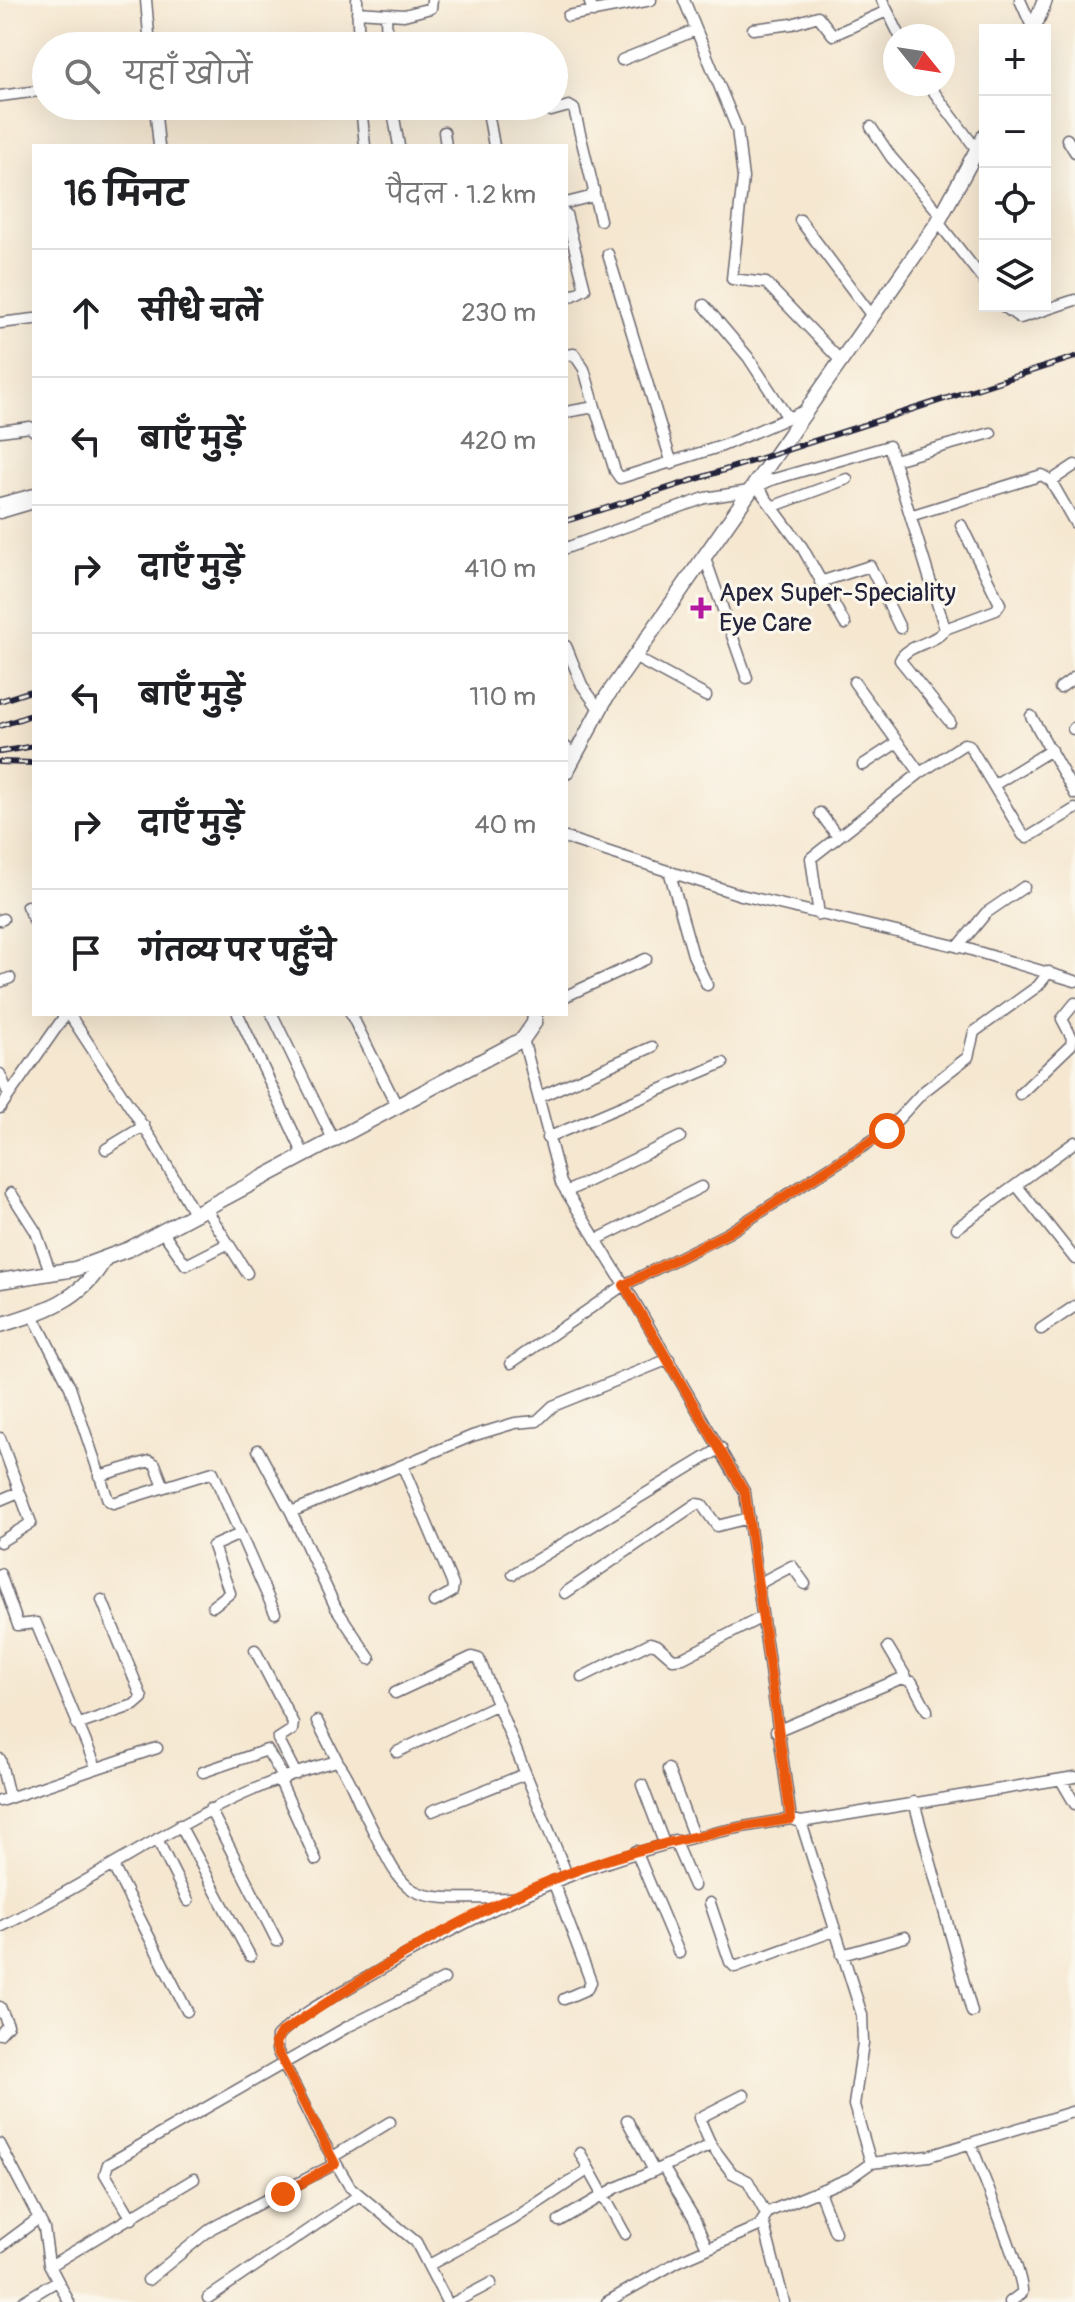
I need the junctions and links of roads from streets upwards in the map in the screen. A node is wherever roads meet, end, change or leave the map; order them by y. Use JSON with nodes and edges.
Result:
{"nodes":[{"id":1,"x":146,"y":0,"type":"edge"},
{"id":2,"x":357,"y":0,"type":"edge"},
{"id":3,"x":432,"y":0,"type":"edge"},
{"id":4,"x":589,"y":0,"type":"edge"},
{"id":5,"x":651,"y":0,"type":"edge"},
{"id":6,"x":684,"y":0,"type":"edge"},
{"id":7,"x":882,"y":0,"type":"edge"},
{"id":8,"x":1020,"y":0,"type":"edge"},
{"id":9,"x":1045,"y":0,"type":"edge"},
{"id":10,"x":887,"y":11,"type":"junction"},
{"id":11,"x":357,"y":12,"type":"junction"},
{"id":12,"x":593,"y":12,"type":"junction"},
{"id":13,"x":386,"y":15,"type":"junction"},
{"id":14,"x":568,"y":16,"type":"dead end"},
{"id":15,"x":894,"y":24,"type":"edge"},
{"id":16,"x":1030,"y":24,"type":"edge"},
{"id":17,"x":1035,"y":24,"type":"edge"},
{"id":18,"x":753,"y":29,"type":"dead end"},
{"id":19,"x":696,"y":30,"type":"junction"},
{"id":20,"x":149,"y":32,"type":"edge"},
{"id":21,"x":358,"y":32,"type":"edge"},
{"id":22,"x":387,"y":32,"type":"edge"},
{"id":23,"x":622,"y":60,"type":"dead end"},
{"id":24,"x":32,"y":92,"type":"edge"},
{"id":25,"x":0,"y":96,"type":"edge"},
{"id":26,"x":937,"y":96,"type":"edge"},
{"id":27,"x":568,"y":107,"type":"edge"},
{"id":28,"x":156,"y":120,"type":"edge"},
{"id":29,"x":362,"y":120,"type":"edge"},
{"id":30,"x":394,"y":120,"type":"edge"},
{"id":31,"x":489,"y":120,"type":"edge"},
{"id":32,"x":871,"y":127,"type":"dead end"},
{"id":33,"x":444,"y":132,"type":"dead end"},
{"id":34,"x":1067,"y":139,"type":"dead end"},
{"id":35,"x":159,"y":144,"type":"edge"},
{"id":36,"x":365,"y":144,"type":"edge"},
{"id":37,"x":399,"y":144,"type":"edge"},
{"id":38,"x":446,"y":144,"type":"edge"},
{"id":39,"x":494,"y":144,"type":"edge"},
{"id":40,"x":979,"y":146,"type":"edge"},
{"id":41,"x":977,"y":150,"type":"junction"},
{"id":42,"x":1075,"y":152,"type":"edge"},
{"id":43,"x":594,"y":194,"type":"junction"},
{"id":44,"x":568,"y":202,"type":"edge"},
{"id":45,"x":940,"y":219,"type":"junction"},
{"id":46,"x":600,"y":220,"type":"dead end"},
{"id":47,"x":800,"y":220,"type":"dead end"},
{"id":48,"x":568,"y":222,"type":"edge"},
{"id":49,"x":608,"y":254,"type":"dead end"},
{"id":50,"x":979,"y":274,"type":"edge"},
{"id":51,"x":568,"y":298,"type":"edge"},
{"id":52,"x":1075,"y":300,"type":"edge"},
{"id":53,"x":704,"y":305,"type":"dead end"},
{"id":54,"x":1051,"y":308,"type":"edge"},
{"id":55,"x":1012,"y":312,"type":"edge"},
{"id":56,"x":1038,"y":312,"type":"edge"},
{"id":57,"x":872,"y":316,"type":"junction"},
{"id":58,"x":32,"y":319,"type":"edge"},
{"id":59,"x":0,"y":323,"type":"edge"},
{"id":60,"x":568,"y":355,"type":"edge"},
{"id":61,"x":840,"y":360,"type":"junction"},
{"id":62,"x":595,"y":407,"type":"junction"},
{"id":63,"x":568,"y":411,"type":"edge"},
{"id":64,"x":804,"y":411,"type":"junction"},
{"id":65,"x":788,"y":418,"type":"junction"},
{"id":66,"x":32,"y":429,"type":"edge"},
{"id":67,"x":0,"y":431,"type":"edge"},
{"id":68,"x":991,"y":433,"type":"dead end"},
{"id":69,"x":894,"y":460,"type":"junction"},
{"id":70,"x":672,"y":464,"type":"junction"},
{"id":71,"x":1075,"y":465,"type":"edge"},
{"id":72,"x":847,"y":479,"type":"dead end"},
{"id":73,"x":1051,"y":481,"type":"junction"},
{"id":74,"x":754,"y":489,"type":"junction"},
{"id":75,"x":32,"y":495,"type":"edge"},
{"id":76,"x":0,"y":503,"type":"edge"},
{"id":77,"x":32,"y":504,"type":"edge"},
{"id":78,"x":774,"y":506,"type":"junction"},
{"id":79,"x":0,"y":513,"type":"edge"},
{"id":80,"x":913,"y":515,"type":"junction"},
{"id":81,"x":1075,"y":523,"type":"edge"},
{"id":82,"x":961,"y":525,"type":"dead end"},
{"id":83,"x":568,"y":547,"type":"edge"},
{"id":84,"x":705,"y":558,"type":"junction"},
{"id":85,"x":820,"y":582,"type":"junction"},
{"id":86,"x":845,"y":624,"type":"dead end"},
{"id":87,"x":900,"y":628,"type":"dead end"},
{"id":88,"x":945,"y":629,"type":"junction"},
{"id":89,"x":568,"y":651,"type":"edge"},
{"id":90,"x":636,"y":658,"type":"junction"},
{"id":91,"x":1075,"y":677,"type":"edge"},
{"id":92,"x":747,"y":678,"type":"dead end"},
{"id":93,"x":854,"y":682,"type":"dead end"},
{"id":94,"x":1060,"y":688,"type":"dead end"},
{"id":95,"x":706,"y":696,"type":"dead end"},
{"id":96,"x":599,"y":709,"type":"junction"},
{"id":97,"x":1031,"y":716,"type":"dead end"},
{"id":98,"x":950,"y":722,"type":"dead end"},
{"id":99,"x":898,"y":742,"type":"junction"},
{"id":100,"x":1051,"y":750,"type":"junction"},
{"id":101,"x":570,"y":752,"type":"edge"},
{"id":102,"x":863,"y":765,"type":"dead end"},
{"id":103,"x":920,"y":773,"type":"junction"},
{"id":104,"x":994,"y":785,"type":"junction"},
{"id":105,"x":1074,"y":791,"type":"edge"},
{"id":106,"x":1075,"y":809,"type":"edge"},
{"id":107,"x":820,"y":813,"type":"dead end"},
{"id":108,"x":838,"y":837,"type":"junction"},
{"id":109,"x":568,"y":839,"type":"edge"},
{"id":110,"x":670,"y":874,"type":"junction"},
{"id":111,"x":1024,"y":887,"type":"dead end"},
{"id":112,"x":27,"y":906,"type":"dead end"},
{"id":113,"x":819,"y":915,"type":"junction"},
{"id":114,"x":32,"y":917,"type":"edge"},
{"id":115,"x":958,"y":947,"type":"junction"},
{"id":116,"x":646,"y":959,"type":"dead end"},
{"id":117,"x":1049,"y":972,"type":"junction"},
{"id":118,"x":1075,"y":981,"type":"edge"},
{"id":119,"x":707,"y":985,"type":"dead end"},
{"id":120,"x":568,"y":995,"type":"edge"},
{"id":121,"x":1075,"y":1003,"type":"edge"},
{"id":122,"x":67,"y":1016,"type":"edge"},
{"id":123,"x":69,"y":1016,"type":"edge"},
{"id":124,"x":239,"y":1016,"type":"edge"},
{"id":125,"x":273,"y":1016,"type":"edge"},
{"id":126,"x":352,"y":1016,"type":"edge"},
{"id":127,"x":534,"y":1016,"type":"edge"},
{"id":128,"x":523,"y":1039,"type":"junction"},
{"id":129,"x":652,"y":1047,"type":"dead end"},
{"id":130,"x":723,"y":1063,"type":"dead end"},
{"id":131,"x":0,"y":1074,"type":"edge"},
{"id":132,"x":1020,"y":1094,"type":"dead end"},
{"id":133,"x":9,"y":1095,"type":"junction"},
{"id":134,"x":539,"y":1097,"type":"junction"},
{"id":135,"x":397,"y":1106,"type":"junction"},
{"id":136,"x":0,"y":1108,"type":"edge"},
{"id":137,"x":144,"y":1126,"type":"junction"},
{"id":138,"x":680,"y":1137,"type":"dead end"},
{"id":139,"x":547,"y":1138,"type":"junction"},
{"id":140,"x":333,"y":1139,"type":"junction"},
{"id":141,"x":1075,"y":1142,"type":"edge"},
{"id":142,"x":106,"y":1149,"type":"dead end"},
{"id":143,"x":304,"y":1155,"type":"junction"},
{"id":144,"x":1017,"y":1186,"type":"junction"},
{"id":145,"x":701,"y":1187,"type":"dead end"},
{"id":146,"x":566,"y":1192,"type":"junction"},
{"id":147,"x":11,"y":1193,"type":"dead end"},
{"id":148,"x":199,"y":1210,"type":"junction"},
{"id":149,"x":957,"y":1228,"type":"dead end"},
{"id":150,"x":163,"y":1232,"type":"junction"},
{"id":151,"x":596,"y":1240,"type":"junction"},
{"id":152,"x":227,"y":1244,"type":"junction"},
{"id":153,"x":1075,"y":1259,"type":"edge"},
{"id":154,"x":104,"y":1260,"type":"junction"},
{"id":155,"x":247,"y":1273,"type":"dead end"},
{"id":156,"x":51,"y":1274,"type":"junction"},
{"id":157,"x":0,"y":1281,"type":"edge"},
{"id":158,"x":624,"y":1285,"type":"junction"},
{"id":159,"x":1075,"y":1306,"type":"edge"},
{"id":160,"x":33,"y":1315,"type":"junction"},
{"id":161,"x":0,"y":1325,"type":"edge"},
{"id":162,"x":1041,"y":1329,"type":"dead end"},
{"id":163,"x":669,"y":1359,"type":"junction"},
{"id":164,"x":511,"y":1363,"type":"dead end"},
{"id":165,"x":1,"y":1443,"type":"edge"},
{"id":166,"x":721,"y":1448,"type":"junction"},
{"id":167,"x":258,"y":1450,"type":"dead end"},
{"id":168,"x":403,"y":1467,"type":"junction"},
{"id":169,"x":99,"y":1476,"type":"junction"},
{"id":170,"x":164,"y":1487,"type":"junction"},
{"id":171,"x":19,"y":1492,"type":"junction"},
{"id":172,"x":0,"y":1500,"type":"edge"},
{"id":173,"x":291,"y":1512,"type":"junction"},
{"id":174,"x":749,"y":1518,"type":"junction"},
{"id":175,"x":240,"y":1534,"type":"junction"},
{"id":176,"x":0,"y":1542,"type":"edge"},
{"id":177,"x":0,"y":1574,"type":"edge"},
{"id":178,"x":513,"y":1574,"type":"dead end"},
{"id":179,"x":758,"y":1584,"type":"junction"},
{"id":180,"x":805,"y":1584,"type":"dead end"},
{"id":181,"x":565,"y":1593,"type":"dead end"},
{"id":182,"x":102,"y":1600,"type":"dead end"},
{"id":183,"x":434,"y":1602,"type":"dead end"},
{"id":184,"x":213,"y":1606,"type":"dead end"},
{"id":185,"x":275,"y":1613,"type":"dead end"},
{"id":186,"x":762,"y":1617,"type":"junction"},
{"id":187,"x":888,"y":1647,"type":"dead end"},
{"id":188,"x":255,"y":1650,"type":"dead end"},
{"id":189,"x":370,"y":1659,"type":"dead end"},
{"id":190,"x":582,"y":1677,"type":"dead end"},
{"id":191,"x":906,"y":1677,"type":"junction"},
{"id":192,"x":395,"y":1693,"type":"dead end"},
{"id":193,"x":498,"y":1704,"type":"junction"},
{"id":194,"x":927,"y":1710,"type":"dead end"},
{"id":195,"x":317,"y":1721,"type":"dead end"},
{"id":196,"x":77,"y":1725,"type":"junction"},
{"id":197,"x":776,"y":1731,"type":"junction"},
{"id":198,"x":157,"y":1748,"type":"dead end"},
{"id":199,"x":397,"y":1752,"type":"dead end"},
{"id":200,"x":0,"y":1759,"type":"edge"},
{"id":201,"x":338,"y":1762,"type":"junction"},
{"id":202,"x":96,"y":1767,"type":"junction"},
{"id":203,"x":668,"y":1769,"type":"dead end"},
{"id":204,"x":203,"y":1772,"type":"dead end"},
{"id":205,"x":296,"y":1774,"type":"junction"},
{"id":206,"x":525,"y":1774,"type":"junction"},
{"id":207,"x":1075,"y":1777,"type":"edge"},
{"id":208,"x":282,"y":1780,"type":"junction"},
{"id":209,"x":1061,"y":1780,"type":"junction"},
{"id":210,"x":642,"y":1785,"type":"dead end"},
{"id":211,"x":4,"y":1799,"type":"edge"},
{"id":212,"x":914,"y":1802,"type":"junction"},
{"id":213,"x":1075,"y":1804,"type":"edge"},
{"id":214,"x":210,"y":1809,"type":"junction"},
{"id":215,"x":432,"y":1811,"type":"dead end"},
{"id":216,"x":796,"y":1820,"type":"junction"},
{"id":217,"x":180,"y":1825,"type":"junction"},
{"id":218,"x":693,"y":1835,"type":"junction"},
{"id":219,"x":157,"y":1839,"type":"junction"},
{"id":220,"x":669,"y":1842,"type":"junction"},
{"id":221,"x":636,"y":1851,"type":"junction"},
{"id":222,"x":316,"y":1860,"type":"dead end"},
{"id":223,"x":113,"y":1866,"type":"junction"},
{"id":224,"x":567,"y":1875,"type":"junction"},
{"id":225,"x":553,"y":1881,"type":"junction"},
{"id":226,"x":694,"y":1886,"type":"dead end"},
{"id":227,"x":516,"y":1898,"type":"junction"},
{"id":228,"x":188,"y":1901,"type":"dead end"},
{"id":229,"x":710,"y":1903,"type":"dead end"},
{"id":230,"x":0,"y":1927,"type":"edge"},
{"id":231,"x":834,"y":1931,"type":"junction"},
{"id":232,"x":905,"y":1937,"type":"dead end"},
{"id":233,"x":277,"y":1941,"type":"dead end"},
{"id":234,"x":679,"y":1953,"type":"dead end"},
{"id":235,"x":842,"y":1955,"type":"junction"},
{"id":236,"x":250,"y":1956,"type":"dead end"},
{"id":237,"x":444,"y":1979,"type":"dead end"},
{"id":238,"x":564,"y":1999,"type":"dead end"},
{"id":239,"x":0,"y":2007,"type":"edge"},
{"id":240,"x":187,"y":2011,"type":"dead end"},
{"id":241,"x":972,"y":2012,"type":"dead end"},
{"id":242,"x":0,"y":2034,"type":"edge"},
{"id":243,"x":283,"y":2062,"type":"junction"},
{"id":244,"x":744,"y":2095,"type":"dead end"},
{"id":245,"x":1075,"y":2111,"type":"edge"},
{"id":246,"x":627,"y":2120,"type":"dead end"},
{"id":247,"x":390,"y":2122,"type":"dead end"},
{"id":248,"x":0,"y":2144,"type":"edge"},
{"id":249,"x":971,"y":2144,"type":"junction"},
{"id":250,"x":711,"y":2145,"type":"junction"},
{"id":251,"x":580,"y":2153,"type":"dead end"},
{"id":252,"x":333,"y":2161,"type":"junction"},
{"id":253,"x":871,"y":2163,"type":"junction"},
{"id":254,"x":589,"y":2169,"type":"junction"},
{"id":255,"x":658,"y":2169,"type":"junction"},
{"id":256,"x":194,"y":2179,"type":"dead end"},
{"id":257,"x":819,"y":2191,"type":"junction"},
{"id":258,"x":604,"y":2195,"type":"junction"},
{"id":259,"x":358,"y":2196,"type":"junction"},
{"id":260,"x":39,"y":2218,"type":"junction"},
{"id":261,"x":764,"y":2218,"type":"junction"},
{"id":262,"x":132,"y":2219,"type":"junction"},
{"id":263,"x":559,"y":2221,"type":"dead end"},
{"id":264,"x":835,"y":2232,"type":"dead end"},
{"id":265,"x":625,"y":2234,"type":"dead end"},
{"id":266,"x":0,"y":2247,"type":"edge"},
{"id":267,"x":707,"y":2248,"type":"junction"},
{"id":268,"x":429,"y":2265,"type":"junction"},
{"id":269,"x":50,"y":2266,"type":"junction"},
{"id":270,"x":148,"y":2280,"type":"dead end"},
{"id":271,"x":57,"y":2281,"type":"junction"},
{"id":272,"x":491,"y":2283,"type":"dead end"},
{"id":273,"x":208,"y":2298,"type":"dead end"},
{"id":274,"x":22,"y":2302,"type":"edge"},
{"id":275,"x":69,"y":2302,"type":"edge"},
{"id":276,"x":447,"y":2302,"type":"edge"},
{"id":277,"x":455,"y":2302,"type":"edge"},
{"id":278,"x":607,"y":2302,"type":"edge"},
{"id":279,"x":784,"y":2302,"type":"edge"},
{"id":280,"x":1010,"y":2302,"type":"edge"}],
"edges":[{"from":1,"to":20,"type":"street"},
{"from":2,"to":11,"type":"street"},
{"from":3,"to":13,"type":"street"},
{"from":4,"to":12,"type":"street"},
{"from":5,"to":12,"type":"street"},
{"from":6,"to":19,"type":"street"},
{"from":7,"to":10,"type":"street"},
{"from":8,"to":16,"type":"street"},
{"from":9,"to":17,"type":"street"},
{"from":10,"to":15,"type":"street"},
{"from":10,"to":18,"type":"street"},
{"from":11,"to":13,"type":"street"},
{"from":11,"to":21,"type":"street"},
{"from":12,"to":14,"type":"street"},
{"from":13,"to":22,"type":"street"},
{"from":19,"to":23,"type":"street"},
{"from":19,"to":61,"type":"street"},
{"from":24,"to":25,"type":"street"},
{"from":26,"to":41,"type":"street"},
{"from":27,"to":43,"type":"street"},
{"from":28,"to":35,"type":"street"},
{"from":29,"to":36,"type":"street"},
{"from":30,"to":37,"type":"street"},
{"from":31,"to":39,"type":"street"},
{"from":32,"to":45,"type":"street"},
{"from":33,"to":38,"type":"street"},
{"from":34,"to":42,"type":"street"},
{"from":40,"to":41,"type":"street"},
{"from":41,"to":45,"type":"street"},
{"from":43,"to":44,"type":"street"},
{"from":43,"to":46,"type":"street"},
{"from":45,"to":50,"type":"street"},
{"from":45,"to":57,"type":"street"},
{"from":47,"to":57,"type":"street"},
{"from":48,"to":51,"type":"street"},
{"from":49,"to":70,"type":"street"},
{"from":52,"to":54,"type":"street"},
{"from":53,"to":65,"type":"street"},
{"from":55,"to":56,"type":"street"},
{"from":57,"to":61,"type":"street"},
{"from":58,"to":59,"type":"street"},
{"from":60,"to":62,"type":"street"},
{"from":61,"to":64,"type":"street"},
{"from":62,"to":63,"type":"street"},
{"from":62,"to":70,"type":"street"},
{"from":64,"to":65,"type":"street"},
{"from":64,"to":74,"type":"street"},
{"from":65,"to":70,"type":"street"},
{"from":66,"to":67,"type":"street"},
{"from":68,"to":69,"type":"street"},
{"from":69,"to":74,"type":"street"},
{"from":69,"to":80,"type":"street"},
{"from":71,"to":73,"type":"street"},
{"from":72,"to":78,"type":"street"},
{"from":73,"to":80,"type":"street"},
{"from":73,"to":81,"type":"street"},
{"from":74,"to":78,"type":"street"},
{"from":74,"to":83,"type":"street"},
{"from":74,"to":84,"type":"street"},
{"from":75,"to":76,"type":"street"},
{"from":77,"to":79,"type":"street"},
{"from":78,"to":85,"type":"street"},
{"from":80,"to":88,"type":"street"},
{"from":82,"to":88,"type":"street"},
{"from":84,"to":90,"type":"street"},
{"from":84,"to":92,"type":"street"},
{"from":85,"to":86,"type":"street"},
{"from":85,"to":87,"type":"street"},
{"from":88,"to":98,"type":"street"},
{"from":89,"to":96,"type":"street"},
{"from":90,"to":95,"type":"street"},
{"from":90,"to":96,"type":"street"},
{"from":91,"to":94,"type":"street"},
{"from":93,"to":99,"type":"street"},
{"from":96,"to":101,"type":"street"},
{"from":97,"to":100,"type":"street"},
{"from":99,"to":102,"type":"street"},
{"from":99,"to":103,"type":"street"},
{"from":100,"to":104,"type":"street"},
{"from":100,"to":105,"type":"street"},
{"from":103,"to":104,"type":"street"},
{"from":103,"to":108,"type":"street"},
{"from":104,"to":106,"type":"street"},
{"from":107,"to":108,"type":"street"},
{"from":108,"to":113,"type":"street"},
{"from":109,"to":110,"type":"street"},
{"from":110,"to":113,"type":"street"},
{"from":110,"to":119,"type":"street"},
{"from":111,"to":115,"type":"street"},
{"from":112,"to":114,"type":"street"},
{"from":113,"to":115,"type":"street"},
{"from":115,"to":117,"type":"street"},
{"from":116,"to":120,"type":"street"},
{"from":117,"to":118,"type":"street"},
{"from":117,"to":158,"type":"street"},
{"from":121,"to":132,"type":"street"},
{"from":122,"to":133,"type":"street"},
{"from":123,"to":137,"type":"street"},
{"from":124,"to":143,"type":"street"},
{"from":125,"to":140,"type":"street"},
{"from":126,"to":135,"type":"street"},
{"from":127,"to":128,"type":"street"},
{"from":128,"to":134,"type":"street"},
{"from":128,"to":135,"type":"street"},
{"from":129,"to":134,"type":"street"},
{"from":130,"to":139,"type":"street"},
{"from":131,"to":133,"type":"street"},
{"from":133,"to":136,"type":"street"},
{"from":134,"to":139,"type":"street"},
{"from":135,"to":140,"type":"street"},
{"from":137,"to":142,"type":"street"},
{"from":137,"to":148,"type":"street"},
{"from":138,"to":146,"type":"street"},
{"from":139,"to":146,"type":"street"},
{"from":140,"to":143,"type":"street"},
{"from":141,"to":144,"type":"street"},
{"from":143,"to":148,"type":"street"},
{"from":144,"to":149,"type":"street"},
{"from":144,"to":153,"type":"street"},
{"from":145,"to":151,"type":"street"},
{"from":146,"to":151,"type":"street"},
{"from":147,"to":156,"type":"street"},
{"from":148,"to":150,"type":"street"},
{"from":148,"to":152,"type":"street"},
{"from":150,"to":152,"type":"street"},
{"from":150,"to":154,"type":"street"},
{"from":151,"to":158,"type":"street"},
{"from":152,"to":155,"type":"street"},
{"from":154,"to":156,"type":"street"},
{"from":154,"to":160,"type":"street"},
{"from":156,"to":157,"type":"street"},
{"from":158,"to":163,"type":"street"},
{"from":158,"to":164,"type":"street"},
{"from":159,"to":162,"type":"street"},
{"from":160,"to":161,"type":"street"},
{"from":160,"to":169,"type":"street"},
{"from":163,"to":166,"type":"street"},
{"from":163,"to":168,"type":"street"},
{"from":165,"to":171,"type":"street"},
{"from":166,"to":174,"type":"street"},
{"from":166,"to":178,"type":"street"},
{"from":167,"to":173,"type":"street"},
{"from":168,"to":173,"type":"street"},
{"from":168,"to":183,"type":"street"},
{"from":169,"to":170,"type":"street"},
{"from":169,"to":170,"type":"street"},
{"from":170,"to":175,"type":"street"},
{"from":171,"to":172,"type":"street"},
{"from":171,"to":176,"type":"street"},
{"from":173,"to":189,"type":"street"},
{"from":174,"to":179,"type":"street"},
{"from":174,"to":181,"type":"street"},
{"from":175,"to":184,"type":"street"},
{"from":175,"to":185,"type":"street"},
{"from":177,"to":196,"type":"street"},
{"from":179,"to":180,"type":"street"},
{"from":179,"to":186,"type":"street"},
{"from":182,"to":196,"type":"street"},
{"from":186,"to":190,"type":"street"},
{"from":186,"to":197,"type":"street"},
{"from":187,"to":191,"type":"street"},
{"from":188,"to":205,"type":"street"},
{"from":191,"to":194,"type":"street"},
{"from":191,"to":197,"type":"street"},
{"from":192,"to":193,"type":"street"},
{"from":193,"to":199,"type":"street"},
{"from":193,"to":206,"type":"street"},
{"from":195,"to":201,"type":"street"},
{"from":196,"to":202,"type":"street"},
{"from":197,"to":216,"type":"street"},
{"from":198,"to":202,"type":"street"},
{"from":200,"to":211,"type":"street"},
{"from":201,"to":205,"type":"street"},
{"from":201,"to":227,"type":"street"},
{"from":202,"to":211,"type":"street"},
{"from":203,"to":218,"type":"street"},
{"from":204,"to":208,"type":"street"},
{"from":205,"to":208,"type":"street"},
{"from":206,"to":215,"type":"street"},
{"from":206,"to":224,"type":"street"},
{"from":207,"to":209,"type":"street"},
{"from":208,"to":214,"type":"street"},
{"from":208,"to":222,"type":"street"},
{"from":209,"to":212,"type":"street"},
{"from":209,"to":213,"type":"street"},
{"from":210,"to":220,"type":"street"},
{"from":212,"to":216,"type":"street"},
{"from":212,"to":241,"type":"street"},
{"from":214,"to":217,"type":"street"},
{"from":214,"to":233,"type":"street"},
{"from":216,"to":218,"type":"street"},
{"from":216,"to":231,"type":"street"},
{"from":217,"to":219,"type":"street"},
{"from":217,"to":236,"type":"street"},
{"from":218,"to":220,"type":"street"},
{"from":219,"to":223,"type":"street"},
{"from":219,"to":228,"type":"street"},
{"from":220,"to":221,"type":"street"},
{"from":220,"to":226,"type":"street"},
{"from":221,"to":224,"type":"street"},
{"from":221,"to":234,"type":"street"},
{"from":223,"to":230,"type":"street"},
{"from":223,"to":240,"type":"street"},
{"from":224,"to":225,"type":"street"},
{"from":225,"to":227,"type":"street"},
{"from":225,"to":238,"type":"street"},
{"from":227,"to":243,"type":"street"},
{"from":229,"to":231,"type":"street"},
{"from":231,"to":235,"type":"street"},
{"from":232,"to":235,"type":"street"},
{"from":235,"to":253,"type":"street"},
{"from":237,"to":243,"type":"street"},
{"from":239,"to":242,"type":"street"},
{"from":243,"to":252,"type":"street"},
{"from":243,"to":262,"type":"street"},
{"from":244,"to":250,"type":"street"},
{"from":245,"to":249,"type":"street"},
{"from":246,"to":255,"type":"street"},
{"from":247,"to":252,"type":"street"},
{"from":248,"to":260,"type":"street"},
{"from":249,"to":253,"type":"street"},
{"from":249,"to":280,"type":"street"},
{"from":250,"to":255,"type":"street"},
{"from":250,"to":261,"type":"street"},
{"from":251,"to":254,"type":"street"},
{"from":252,"to":259,"type":"street"},
{"from":252,"to":270,"type":"street"},
{"from":253,"to":257,"type":"street"},
{"from":254,"to":258,"type":"street"},
{"from":254,"to":268,"type":"street"},
{"from":255,"to":258,"type":"street"},
{"from":255,"to":267,"type":"street"},
{"from":256,"to":262,"type":"street"},
{"from":257,"to":261,"type":"street"},
{"from":257,"to":264,"type":"street"},
{"from":258,"to":263,"type":"street"},
{"from":258,"to":265,"type":"street"},
{"from":259,"to":268,"type":"street"},
{"from":259,"to":273,"type":"street"},
{"from":260,"to":266,"type":"street"},
{"from":260,"to":269,"type":"street"},
{"from":261,"to":267,"type":"street"},
{"from":261,"to":279,"type":"street"},
{"from":262,"to":269,"type":"street"},
{"from":267,"to":278,"type":"street"},
{"from":268,"to":276,"type":"street"},
{"from":269,"to":271,"type":"street"},
{"from":271,"to":274,"type":"street"},
{"from":271,"to":275,"type":"street"},
{"from":272,"to":277,"type":"street"}]}
